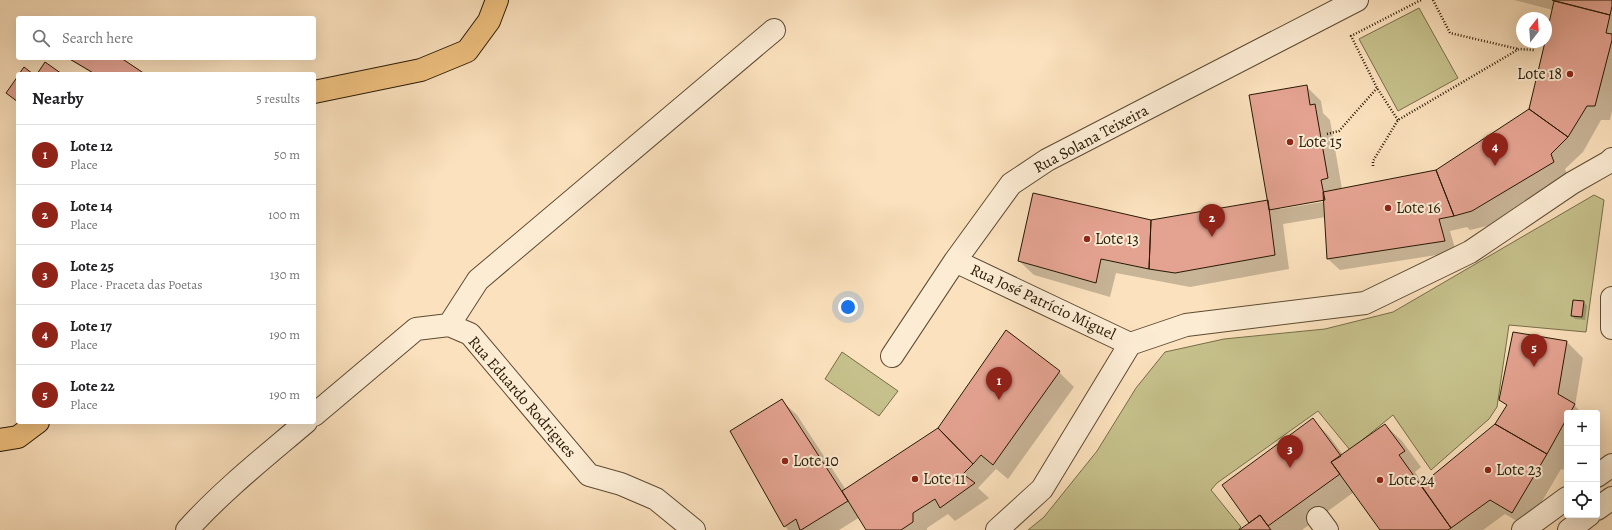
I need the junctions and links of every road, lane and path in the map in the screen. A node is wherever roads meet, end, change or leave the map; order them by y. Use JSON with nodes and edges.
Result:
{"nodes":[{"id":1,"x":497,"y":0,"type":"edge"},
{"id":2,"x":1358,"y":0,"type":"edge"},
{"id":3,"x":1420,"y":0,"type":"edge"},
{"id":4,"x":1433,"y":0,"type":"edge"},
{"id":5,"x":774,"y":30,"type":"dead end"},
{"id":6,"x":1519,"y":49,"type":"junction"},
{"id":7,"x":1534,"y":50,"type":"dead end"},
{"id":8,"x":1377,"y":88,"type":"junction"},
{"id":9,"x":316,"y":92,"type":"edge"},
{"id":10,"x":1398,"y":120,"type":"junction"},
{"id":11,"x":1327,"y":134,"type":"dead end"},
{"id":12,"x":1611,"y":163,"type":"edge"},
{"id":13,"x":1373,"y":166,"type":"dead end"},
{"id":14,"x":955,"y":261,"type":"junction"},
{"id":15,"x":1612,"y":298,"type":"edge"},
{"id":16,"x":449,"y":324,"type":"junction"},
{"id":17,"x":1612,"y":328,"type":"edge"},
{"id":18,"x":1130,"y":344,"type":"junction"},
{"id":19,"x":892,"y":356,"type":"dead end"},
{"id":20,"x":316,"y":414,"type":"edge"},
{"id":21,"x":35,"y":424,"type":"edge"},
{"id":22,"x":304,"y":424,"type":"edge"},
{"id":23,"x":0,"y":440,"type":"edge"},
{"id":24,"x":1612,"y":465,"type":"edge"},
{"id":25,"x":1600,"y":474,"type":"edge"},
{"id":26,"x":1612,"y":498,"type":"edge"},
{"id":27,"x":1564,"y":500,"type":"edge"},
{"id":28,"x":1600,"y":507,"type":"edge"},
{"id":29,"x":1585,"y":518,"type":"edge"},
{"id":30,"x":187,"y":530,"type":"edge"},
{"id":31,"x":694,"y":530,"type":"edge"},
{"id":32,"x":997,"y":530,"type":"edge"},
{"id":33,"x":1523,"y":530,"type":"edge"},
{"id":34,"x":1569,"y":530,"type":"edge"}],
"edges":[{"from":1,"to":9,"type":"highway"},
{"from":2,"to":14,"type":"street","name":"Rua Solana Teixeira"},
{"from":3,"to":8,"type":"path"},
{"from":4,"to":6,"type":"path"},
{"from":5,"to":16,"type":"street"},
{"from":6,"to":7,"type":"path"},
{"from":6,"to":10,"type":"path"},
{"from":8,"to":10,"type":"path"},
{"from":8,"to":11,"type":"path"},
{"from":10,"to":13,"type":"path"},
{"from":12,"to":18,"type":"street"},
{"from":14,"to":18,"type":"street","name":"Rua José Patrício Miguel"},
{"from":14,"to":19,"type":"street","name":"Rua Solana Teixeira"},
{"from":15,"to":17,"type":"street"},
{"from":16,"to":20,"type":"street"},
{"from":16,"to":31,"type":"street","name":"Rua Eduardo Rodrigues"},
{"from":18,"to":32,"type":"street"},
{"from":21,"to":23,"type":"highway"},
{"from":22,"to":30,"type":"street"},
{"from":24,"to":25,"type":"street"},
{"from":26,"to":28,"type":"street"},
{"from":27,"to":33,"type":"street"},
{"from":29,"to":34,"type":"street"}]}
